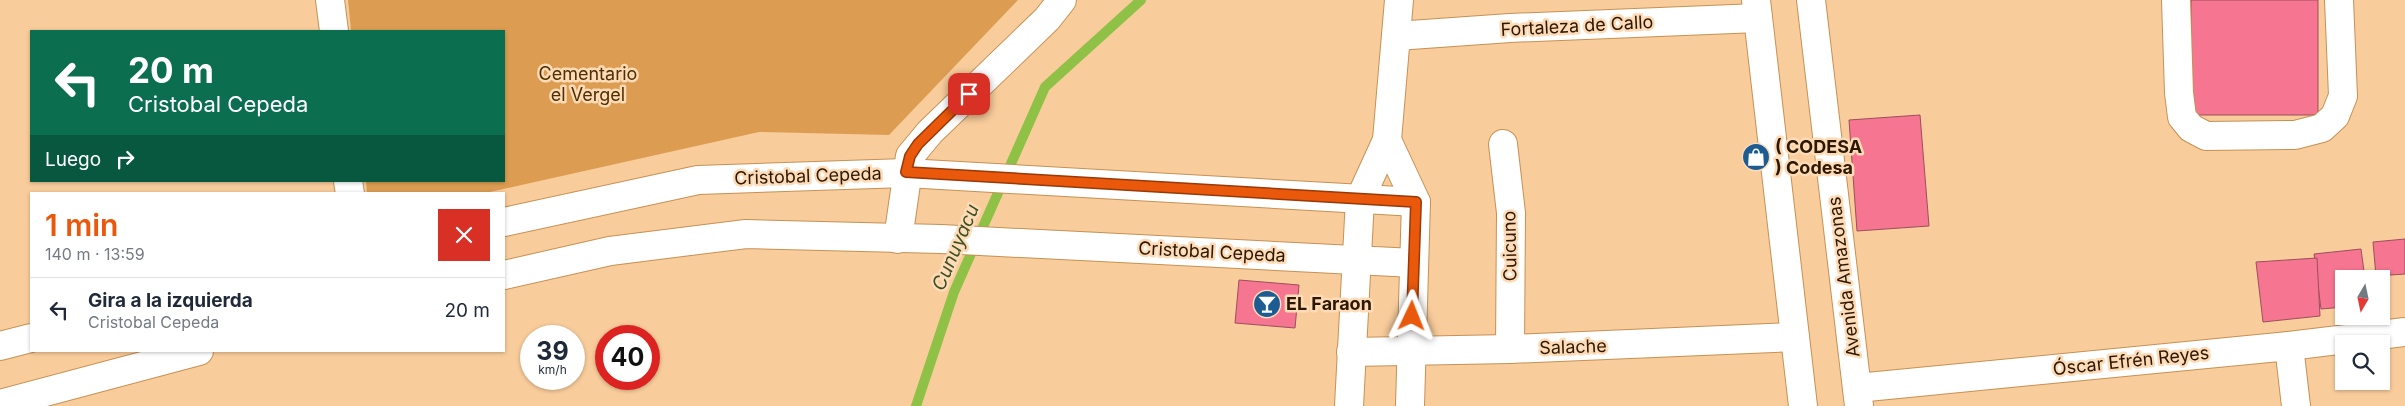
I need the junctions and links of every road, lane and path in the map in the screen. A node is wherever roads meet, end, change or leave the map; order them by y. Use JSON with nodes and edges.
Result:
{"nodes":[{"id":1,"x":330,"y":0,"type":"edge"},
{"id":2,"x":1062,"y":0,"type":"edge"},
{"id":3,"x":1399,"y":0,"type":"edge"},
{"id":4,"x":1811,"y":0,"type":"edge"},
{"id":5,"x":2176,"y":0,"type":"edge"},
{"id":6,"x":2340,"y":0,"type":"edge"},
{"id":7,"x":1757,"y":9,"type":"edge"},
{"id":8,"x":334,"y":30,"type":"edge"},
{"id":9,"x":1396,"y":36,"type":"junction"},
{"id":10,"x":1386,"y":140,"type":"junction"},
{"id":11,"x":1503,"y":144,"type":"dead end"},
{"id":12,"x":906,"y":172,"type":"junction"},
{"id":13,"x":1360,"y":199,"type":"junction"},
{"id":14,"x":1416,"y":202,"type":"junction"},
{"id":15,"x":505,"y":222,"type":"edge"},
{"id":16,"x":898,"y":238,"type":"junction"},
{"id":17,"x":1356,"y":260,"type":"junction"},
{"id":18,"x":1414,"y":262,"type":"junction"},
{"id":19,"x":505,"y":276,"type":"edge"},
{"id":20,"x":2405,"y":332,"type":"edge"},
{"id":21,"x":1794,"y":337,"type":"junction"},
{"id":22,"x":30,"y":338,"type":"edge"},
{"id":23,"x":0,"y":346,"type":"edge"},
{"id":24,"x":2289,"y":346,"type":"junction"},
{"id":25,"x":1510,"y":349,"type":"junction"},
{"id":26,"x":195,"y":352,"type":"edge"},
{"id":27,"x":1351,"y":352,"type":"junction"},
{"id":28,"x":1411,"y":352,"type":"junction"},
{"id":29,"x":1858,"y":397,"type":"edge"},
{"id":30,"x":0,"y":404,"type":"edge"},
{"id":31,"x":1349,"y":406,"type":"edge"},
{"id":32,"x":1410,"y":406,"type":"edge"},
{"id":33,"x":1803,"y":406,"type":"edge"},
{"id":34,"x":2296,"y":406,"type":"edge"}],
"edges":[{"from":1,"to":8,"type":"street"},
{"from":2,"to":12,"type":"street"},
{"from":3,"to":9,"type":"street"},
{"from":4,"to":29,"type":"street","name":"Avenida Amazonas"},
{"from":5,"to":6,"type":"street"},
{"from":7,"to":9,"type":"street","name":"Fortaleza de Callo"},
{"from":7,"to":21,"type":"street"},
{"from":9,"to":10,"type":"street"},
{"from":10,"to":13,"type":"street"},
{"from":10,"to":14,"type":"street"},
{"from":11,"to":25,"type":"street","name":"Cuicuno"},
{"from":12,"to":13,"type":"street","name":"Cristobal Cepeda"},
{"from":12,"to":15,"type":"street","name":"Cristobal Cepeda"},
{"from":12,"to":16,"type":"street"},
{"from":13,"to":14,"type":"street","name":"Cristobal Cepeda"},
{"from":13,"to":17,"type":"street"},
{"from":14,"to":18,"type":"street"},
{"from":16,"to":17,"type":"street","name":"Cristobal Cepeda"},
{"from":16,"to":19,"type":"street","name":"Cristobal Cepeda"},
{"from":17,"to":18,"type":"street","name":"Cristobal Cepeda"},
{"from":17,"to":27,"type":"street"},
{"from":18,"to":28,"type":"street"},
{"from":20,"to":24,"type":"street","name":"Óscar Efrén Reyes"},
{"from":21,"to":25,"type":"street","name":"Salache"},
{"from":21,"to":33,"type":"street"},
{"from":22,"to":23,"type":"street"},
{"from":24,"to":29,"type":"street","name":"Óscar Efrén Reyes"},
{"from":24,"to":34,"type":"street"},
{"from":25,"to":28,"type":"street","name":"Salache"},
{"from":26,"to":30,"type":"street"},
{"from":27,"to":28,"type":"street","name":"Salache"},
{"from":27,"to":31,"type":"street"},
{"from":28,"to":32,"type":"street"}]}
